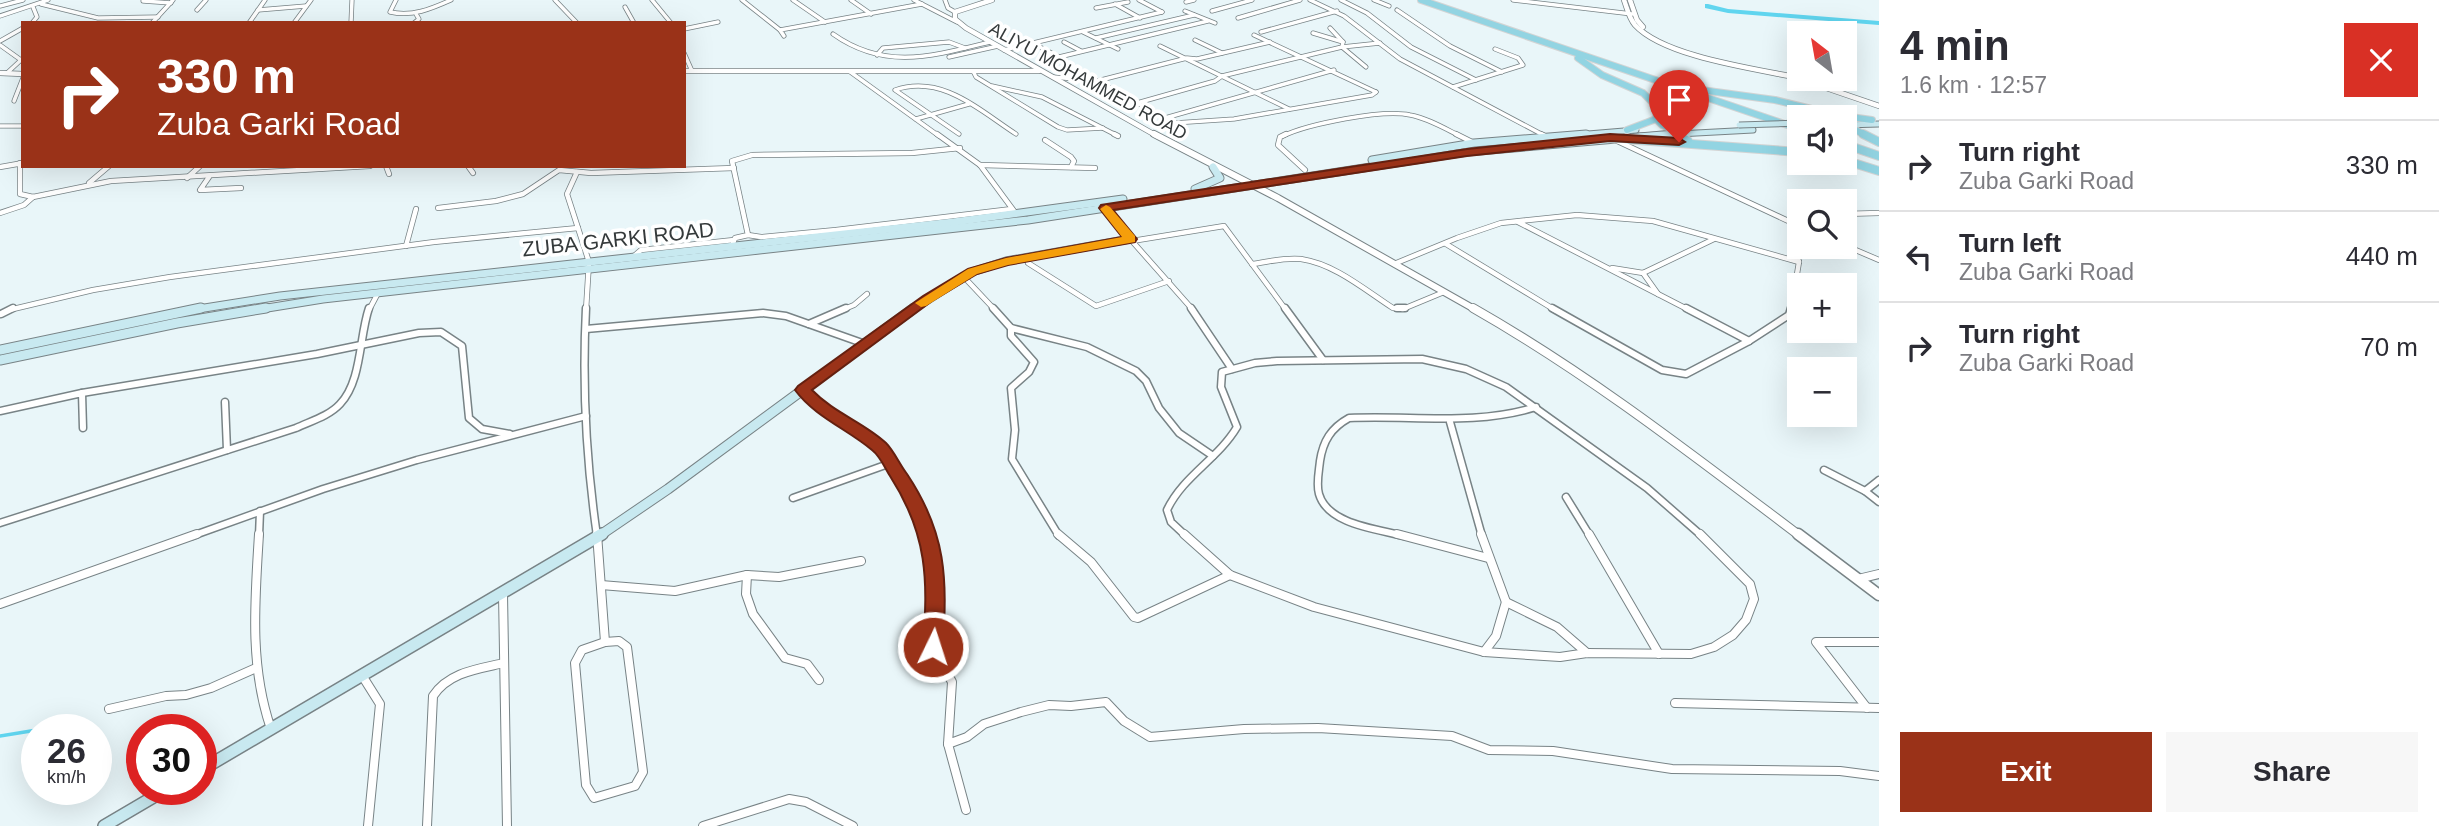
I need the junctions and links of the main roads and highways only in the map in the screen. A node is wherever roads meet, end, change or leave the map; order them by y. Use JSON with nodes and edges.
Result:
{"nodes":[{"id":1,"x":1421,"y":0,"type":"edge"},
{"id":2,"x":1578,"y":55,"type":"junction"},
{"id":3,"x":1618,"y":68,"type":"junction"},
{"id":4,"x":1796,"y":105,"type":"edge"},
{"id":5,"x":1857,"y":117,"type":"edge"},
{"id":6,"x":1656,"y":119,"type":"junction"},
{"id":7,"x":1877,"y":121,"type":"edge"},
{"id":8,"x":1787,"y":123,"type":"edge"},
{"id":9,"x":1857,"y":123,"type":"edge"},
{"id":10,"x":1787,"y":127,"type":"edge"},
{"id":11,"x":1787,"y":128,"type":"edge"},
{"id":12,"x":1627,"y":130,"type":"junction"},
{"id":13,"x":1857,"y":130,"type":"edge"},
{"id":14,"x":1679,"y":131,"type":"junction"},
{"id":15,"x":1610,"y":138,"type":"junction"},
{"id":16,"x":1693,"y":142,"type":"junction"},
{"id":17,"x":1879,"y":142,"type":"edge"},
{"id":18,"x":1857,"y":148,"type":"edge"},
{"id":19,"x":1787,"y":151,"type":"edge"},
{"id":20,"x":1879,"y":156,"type":"edge"},
{"id":21,"x":1857,"y":164,"type":"edge"},
{"id":22,"x":1213,"y":167,"type":"road end"},
{"id":23,"x":1879,"y":171,"type":"edge"},
{"id":24,"x":1194,"y":189,"type":"junction"},
{"id":25,"x":1105,"y":208,"type":"junction"},
{"id":26,"x":0,"y":350,"type":"edge"},
{"id":27,"x":0,"y":359,"type":"edge"},
{"id":28,"x":217,"y":760,"type":"edge"},
{"id":29,"x":140,"y":805,"type":"edge"},
{"id":30,"x":104,"y":826,"type":"edge"}],
"edges":[{"from":1,"to":2,"type":"main road"},
{"from":2,"to":3,"type":"main road"},
{"from":2,"to":6,"type":"main road"},
{"from":3,"to":4,"type":"main road"},
{"from":3,"to":8,"type":"main road"},
{"from":5,"to":7,"type":"main road"},
{"from":6,"to":12,"type":"main road"},
{"from":6,"to":14,"type":"main road"},
{"from":7,"to":9,"type":"main road"},
{"from":10,"to":14,"type":"main road","bridge":true},
{"from":11,"to":14,"type":"main road","bridge":true},
{"from":12,"to":14,"type":"main road","name":"ZUBA GARKI ROAD"},
{"from":12,"to":24,"type":"main road","name":"ZUBA GARKI ROAD"},
{"from":13,"to":17,"type":"main road"},
{"from":14,"to":15,"type":"main road","name":"ZUBA GARKI ROAD"},
{"from":14,"to":16,"type":"main road"},
{"from":15,"to":16,"type":"main road"},
{"from":15,"to":25,"type":"main road","name":"ZUBA GARKI ROAD"},
{"from":16,"to":19,"type":"main road"},
{"from":18,"to":20,"type":"main road"},
{"from":21,"to":23,"type":"main road"},
{"from":22,"to":24,"type":"main road"},
{"from":24,"to":26,"type":"main road","name":"ZUBA GARKI ROAD"},
{"from":25,"to":27,"type":"main road","name":"ZUBA GARKI ROAD"},
{"from":25,"to":28,"type":"main road"},
{"from":29,"to":30,"type":"main road"}]}
